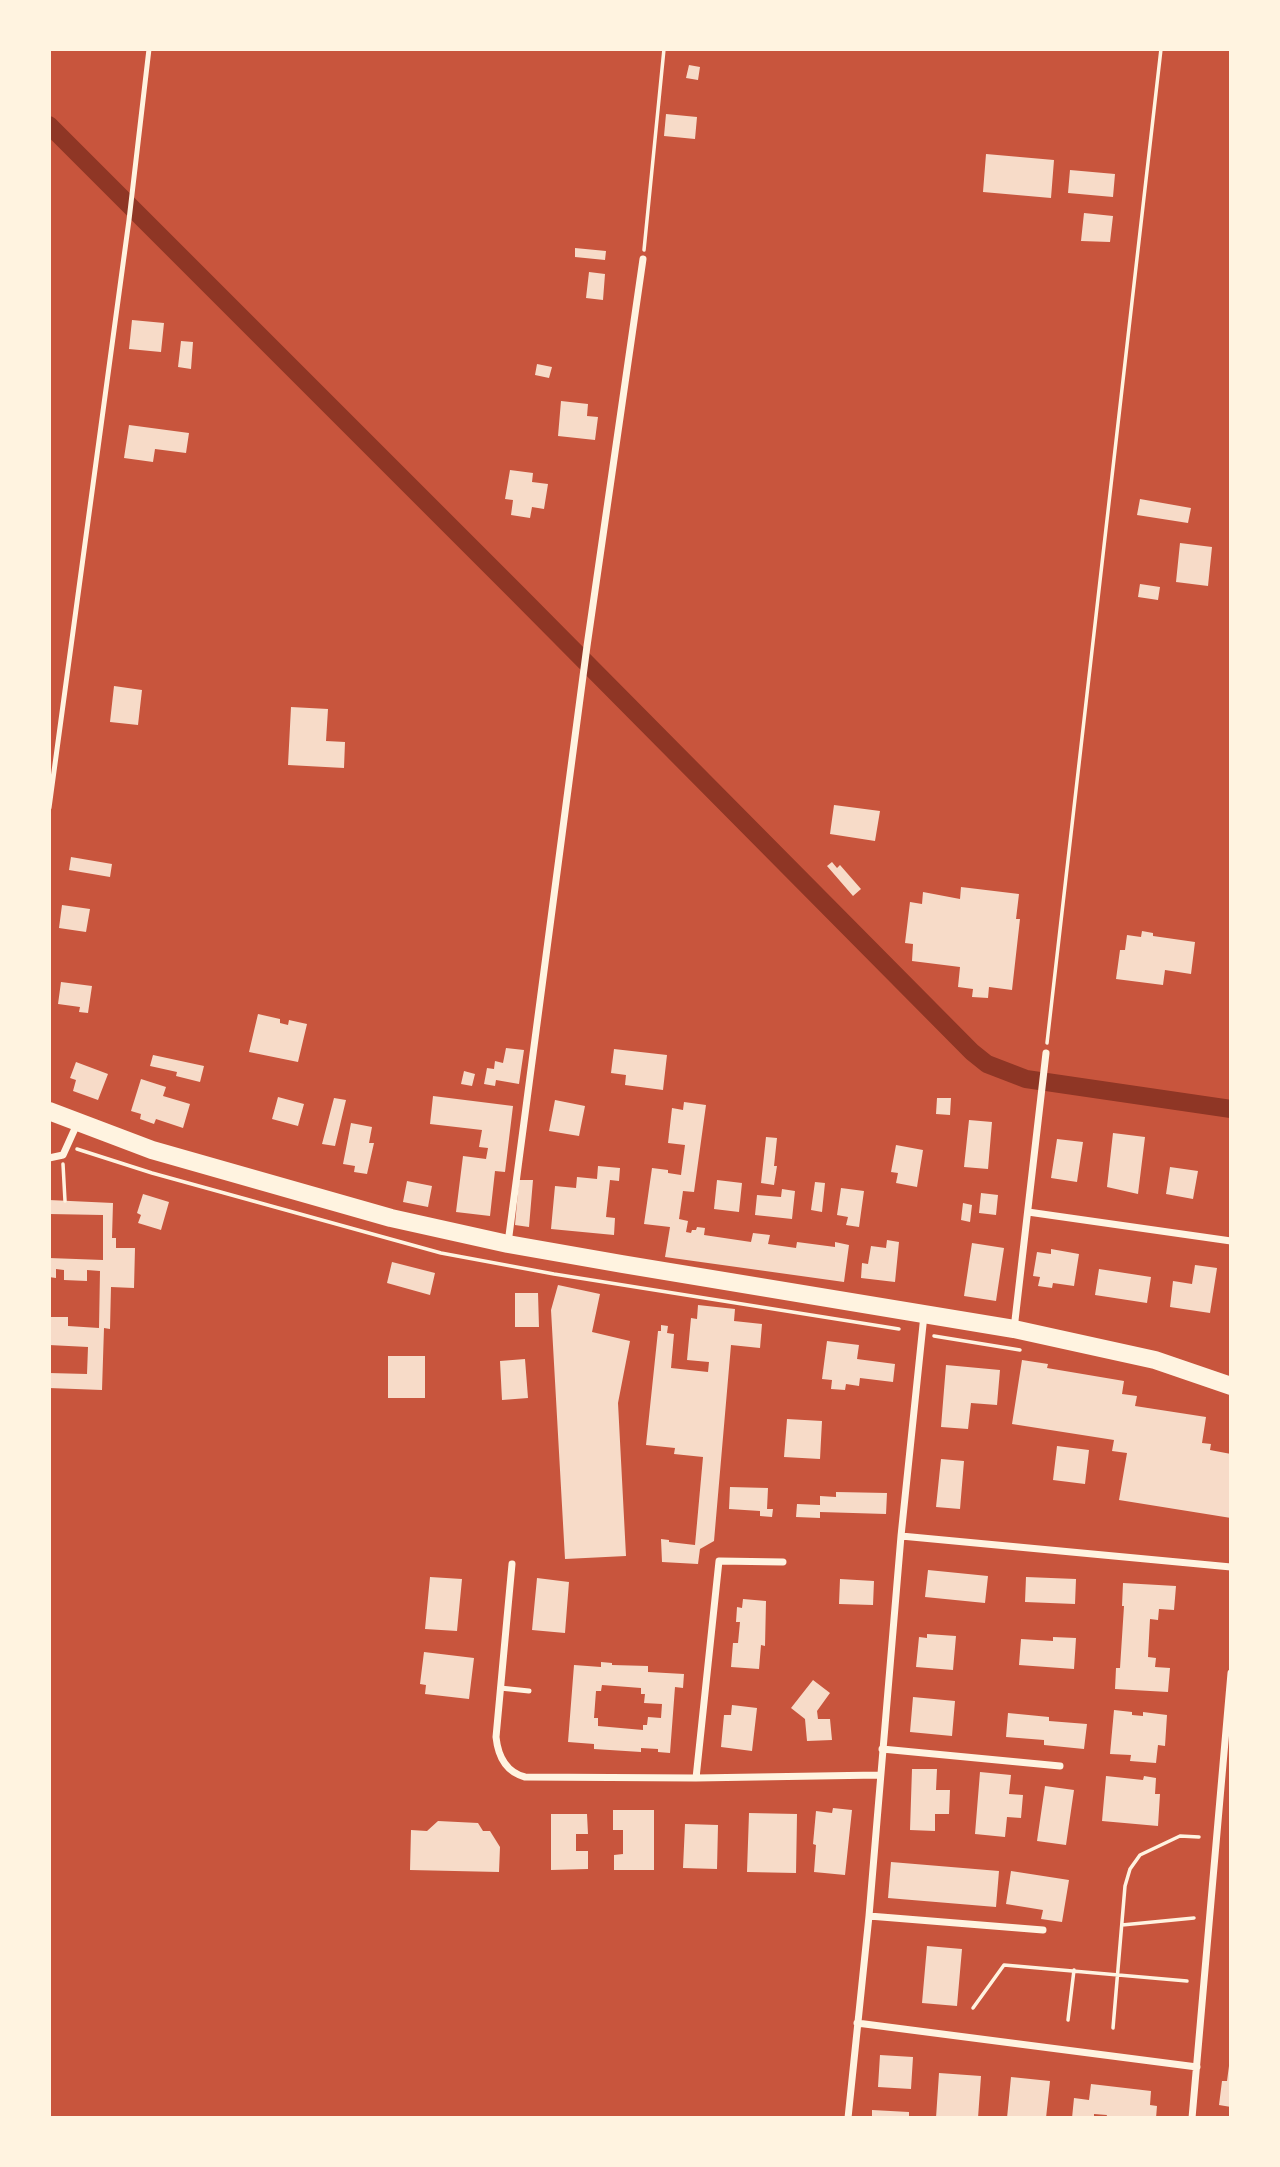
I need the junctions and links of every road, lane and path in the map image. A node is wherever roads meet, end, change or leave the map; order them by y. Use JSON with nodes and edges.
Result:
{"nodes":[{"id":1,"x":149,"y":49,"type":"edge"},
{"id":2,"x":664,"y":49,"type":"edge"},
{"id":3,"x":1161,"y":49,"type":"edge"},
{"id":4,"x":643,"y":259,"type":"joint"},
{"id":5,"x":49,"y":808,"type":"edge"},
{"id":6,"x":1046,"y":1052,"type":"joint"},
{"id":7,"x":49,"y":1111,"type":"edge"},
{"id":8,"x":77,"y":1123,"type":"junction"},
{"id":9,"x":63,"y":1155,"type":"junction"},
{"id":10,"x":49,"y":1158,"type":"edge"},
{"id":11,"x":65,"y":1201,"type":"dead end"},
{"id":12,"x":1028,"y":1212,"type":"junction"},
{"id":13,"x":1231,"y":1241,"type":"edge"},
{"id":14,"x":508,"y":1244,"type":"junction"},
{"id":15,"x":924,"y":1314,"type":"junction"},
{"id":16,"x":1014,"y":1329,"type":"junction"},
{"id":17,"x":1231,"y":1386,"type":"edge"},
{"id":18,"x":901,"y":1536,"type":"junction"},
{"id":19,"x":783,"y":1562,"type":"dead end"},
{"id":20,"x":512,"y":1564,"type":"dead end"},
{"id":21,"x":1231,"y":1567,"type":"edge"},
{"id":22,"x":1231,"y":1674,"type":"edge"},
{"id":23,"x":500,"y":1688,"type":"junction"},
{"id":24,"x":529,"y":1691,"type":"dead end"},
{"id":25,"x":882,"y":1749,"type":"junction"},
{"id":26,"x":1060,"y":1766,"type":"dead end"},
{"id":27,"x":879,"y":1775,"type":"junction"},
{"id":28,"x":696,"y":1778,"type":"junction"},
{"id":29,"x":1199,"y":1837,"type":"dead end"},
{"id":30,"x":869,"y":1916,"type":"junction"},
{"id":31,"x":1194,"y":1918,"type":"dead end"},
{"id":32,"x":1122,"y":1925,"type":"junction"},
{"id":33,"x":1043,"y":1930,"type":"dead end"},
{"id":34,"x":1074,"y":1970,"type":"junction"},
{"id":35,"x":1118,"y":1975,"type":"junction"},
{"id":36,"x":1187,"y":1981,"type":"dead end"},
{"id":37,"x":972,"y":2008,"type":"dead end"},
{"id":38,"x":1068,"y":2020,"type":"dead end"},
{"id":39,"x":857,"y":2023,"type":"junction"},
{"id":40,"x":1113,"y":2028,"type":"dead end"},
{"id":41,"x":1197,"y":2067,"type":"junction"},
{"id":42,"x":848,"y":2118,"type":"edge"},
{"id":43,"x":1192,"y":2118,"type":"edge"}],
"edges":[{"from":1,"to":5,"type":"lane"},
{"from":2,"to":4,"type":"path"},
{"from":3,"to":6,"type":"path"},
{"from":4,"to":14,"type":"street"},
{"from":6,"to":12,"type":"street"},
{"from":7,"to":8,"type":"main road"},
{"from":8,"to":9,"type":"street"},
{"from":8,"to":14,"type":"main road"},
{"from":9,"to":10,"type":"street"},
{"from":9,"to":11,"type":"path"},
{"from":12,"to":13,"type":"street"},
{"from":12,"to":16,"type":"street"},
{"from":14,"to":15,"type":"main road"},
{"from":15,"to":16,"type":"main road"},
{"from":15,"to":18,"type":"street"},
{"from":16,"to":17,"type":"main road"},
{"from":18,"to":21,"type":"street"},
{"from":18,"to":25,"type":"street"},
{"from":19,"to":28,"type":"street"},
{"from":20,"to":23,"type":"street"},
{"from":22,"to":41,"type":"street"},
{"from":23,"to":24,"type":"lane"},
{"from":23,"to":28,"type":"street"},
{"from":25,"to":26,"type":"street"},
{"from":25,"to":27,"type":"street"},
{"from":27,"to":28,"type":"street"},
{"from":27,"to":30,"type":"street"},
{"from":29,"to":32,"type":"path"},
{"from":30,"to":33,"type":"street"},
{"from":30,"to":39,"type":"street"},
{"from":31,"to":32,"type":"path"},
{"from":32,"to":35,"type":"path"},
{"from":34,"to":35,"type":"path"},
{"from":34,"to":37,"type":"path"},
{"from":34,"to":38,"type":"path"},
{"from":35,"to":36,"type":"path"},
{"from":35,"to":40,"type":"path"},
{"from":39,"to":41,"type":"street"},
{"from":39,"to":42,"type":"street"},
{"from":41,"to":43,"type":"street"}]}
